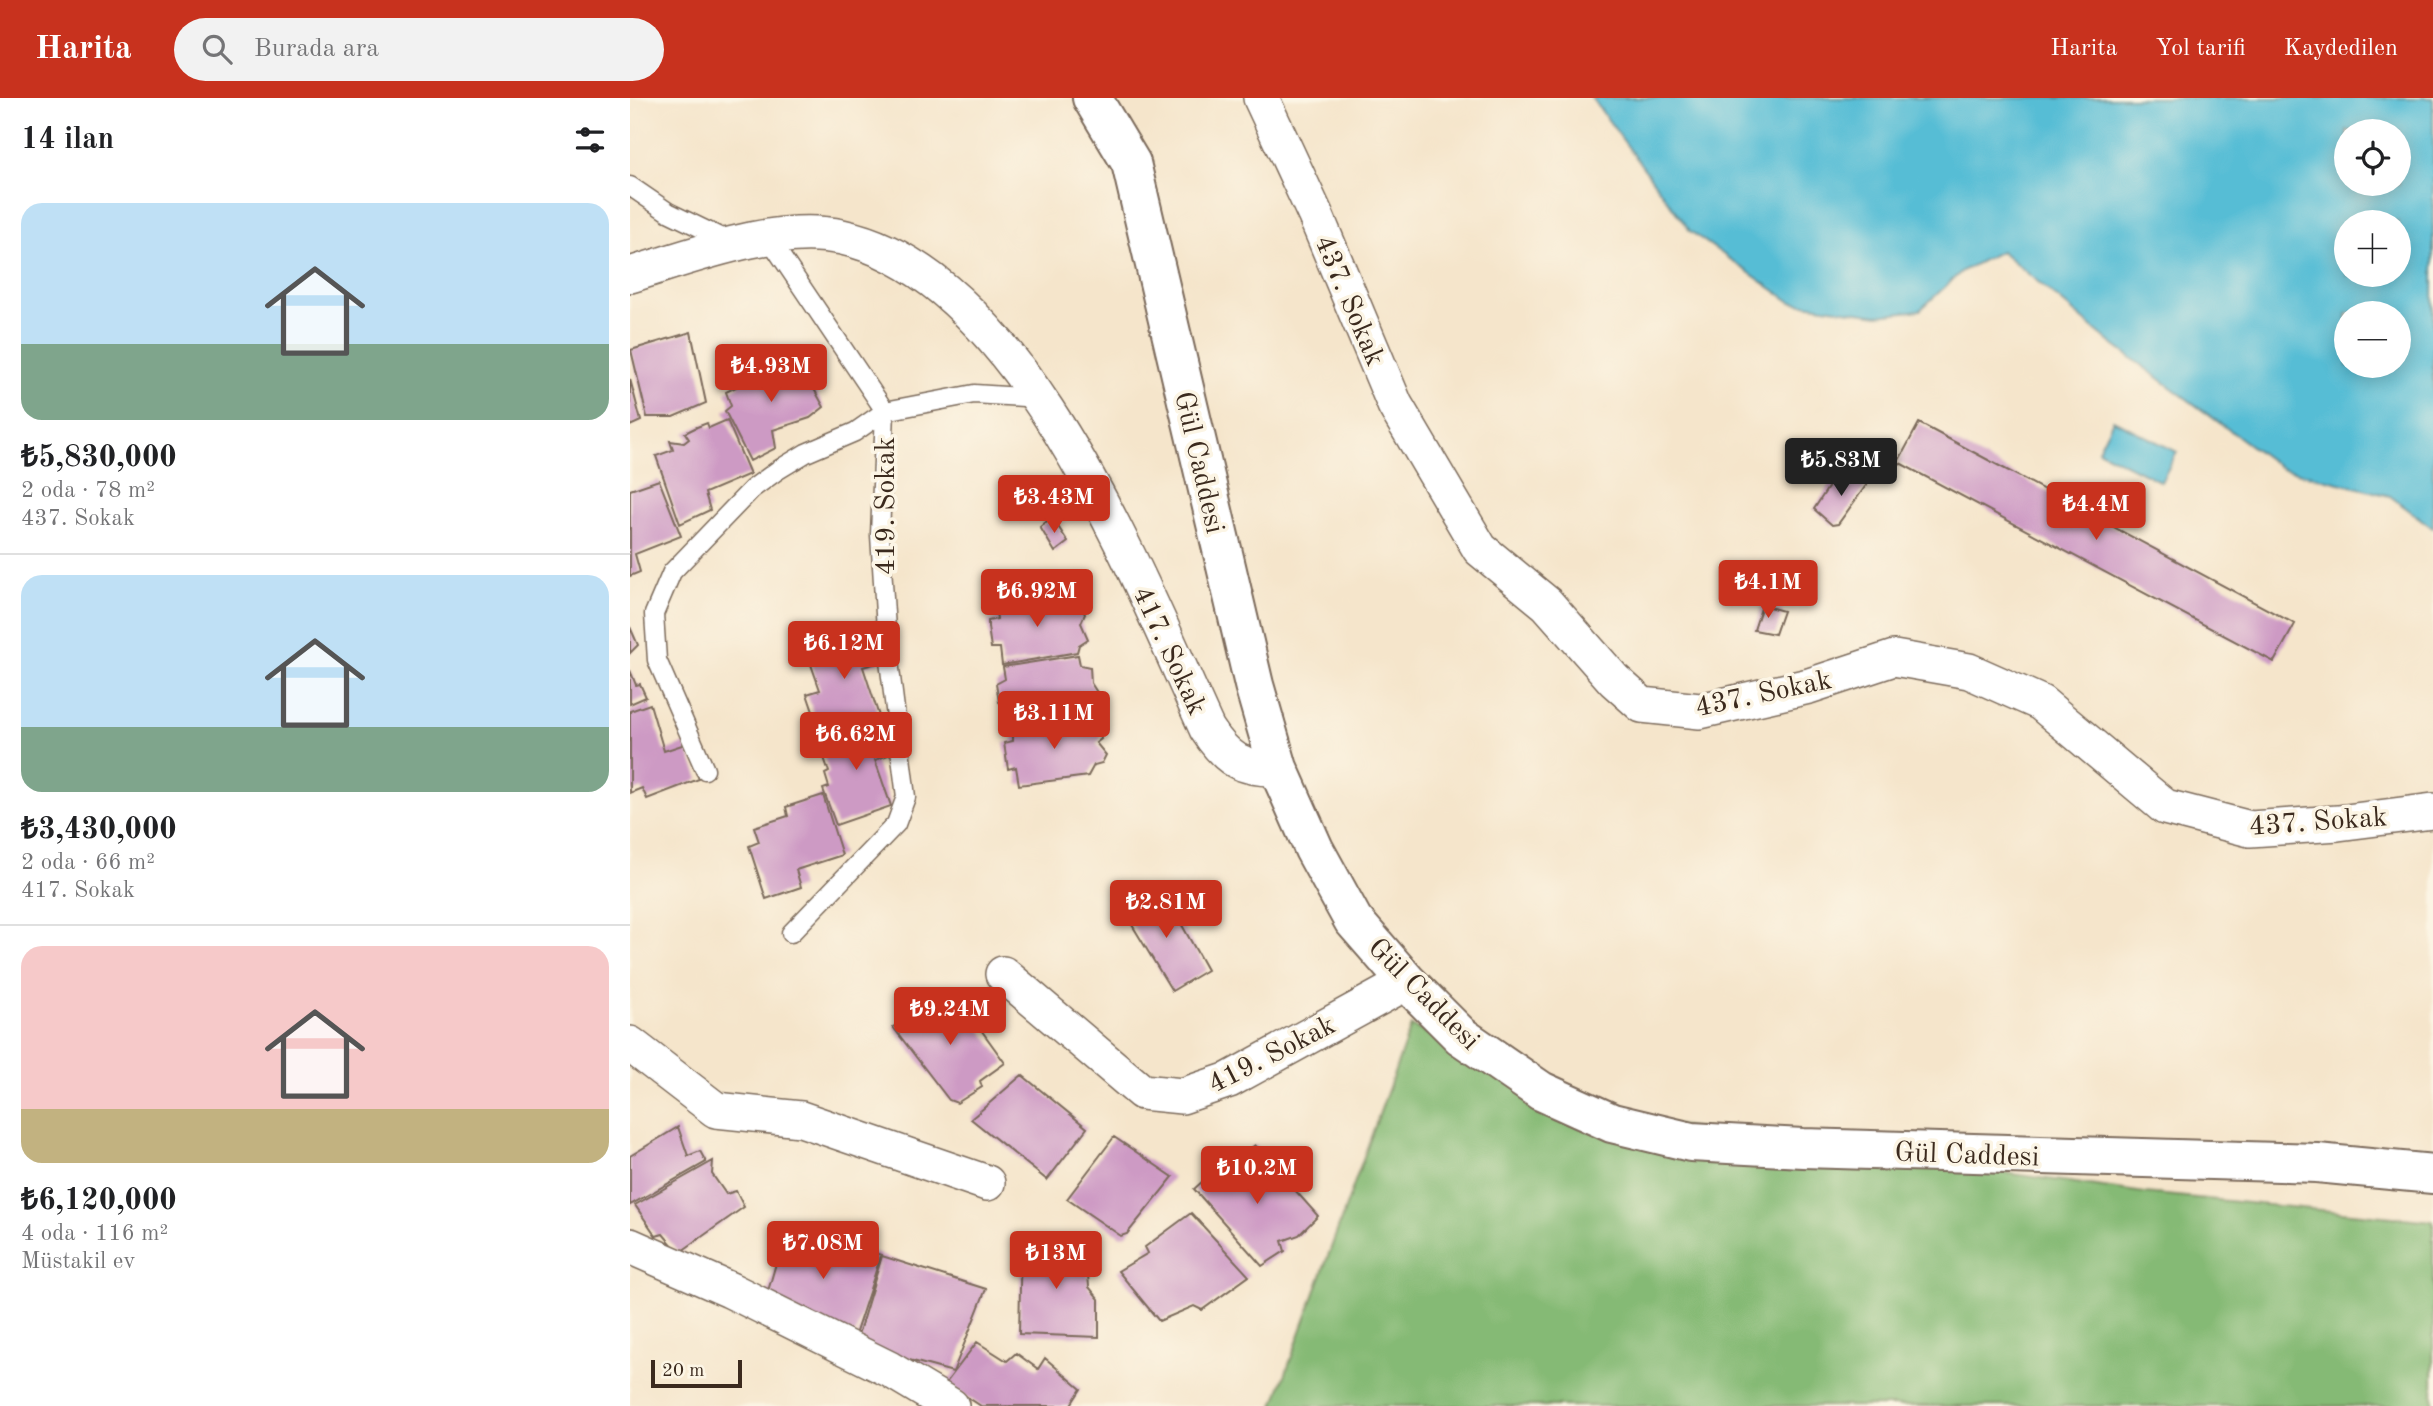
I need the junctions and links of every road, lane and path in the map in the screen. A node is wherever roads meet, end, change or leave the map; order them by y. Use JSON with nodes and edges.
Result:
{"nodes":[{"id":1,"x":1092,"y":98,"type":"edge"},
{"id":2,"x":1261,"y":98,"type":"edge"},
{"id":3,"x":630,"y":186,"type":"edge"},
{"id":4,"x":752,"y":241,"type":"junction"},
{"id":5,"x":630,"y":275,"type":"edge"},
{"id":6,"x":1039,"y":398,"type":"junction"},
{"id":7,"x":885,"y":411,"type":"junction"},
{"id":8,"x":1278,"y":768,"type":"junction"},
{"id":9,"x":705,"y":770,"type":"dead end"},
{"id":10,"x":2433,"y":811,"type":"edge"},
{"id":11,"x":791,"y":933,"type":"dead end"},
{"id":12,"x":1003,"y":974,"type":"dead end"},
{"id":13,"x":1407,"y":982,"type":"junction"},
{"id":14,"x":630,"y":1044,"type":"edge"},
{"id":15,"x":2433,"y":1174,"type":"edge"},
{"id":16,"x":987,"y":1184,"type":"dead end"},
{"id":17,"x":630,"y":1246,"type":"edge"},
{"id":18,"x":951,"y":1406,"type":"edge"}],
"edges":[{"from":1,"to":8,"type":"main road","name":"Gül Caddesi"},
{"from":2,"to":10,"type":"street","name":"437. Sokak"},
{"from":3,"to":4,"type":"lane"},
{"from":4,"to":5,"type":"street","name":"417. Sokak"},
{"from":4,"to":6,"type":"street","name":"417. Sokak"},
{"from":4,"to":7,"type":"lane","name":"419. Sokak"},
{"from":6,"to":7,"type":"lane"},
{"from":6,"to":8,"type":"street","name":"417. Sokak"},
{"from":7,"to":9,"type":"lane"},
{"from":7,"to":11,"type":"lane","name":"419. Sokak"},
{"from":8,"to":13,"type":"main road","name":"Gül Caddesi"},
{"from":12,"to":13,"type":"street","name":"419. Sokak"},
{"from":13,"to":15,"type":"main road","name":"Gül Caddesi"},
{"from":14,"to":16,"type":"street"},
{"from":17,"to":18,"type":"street"}]}
